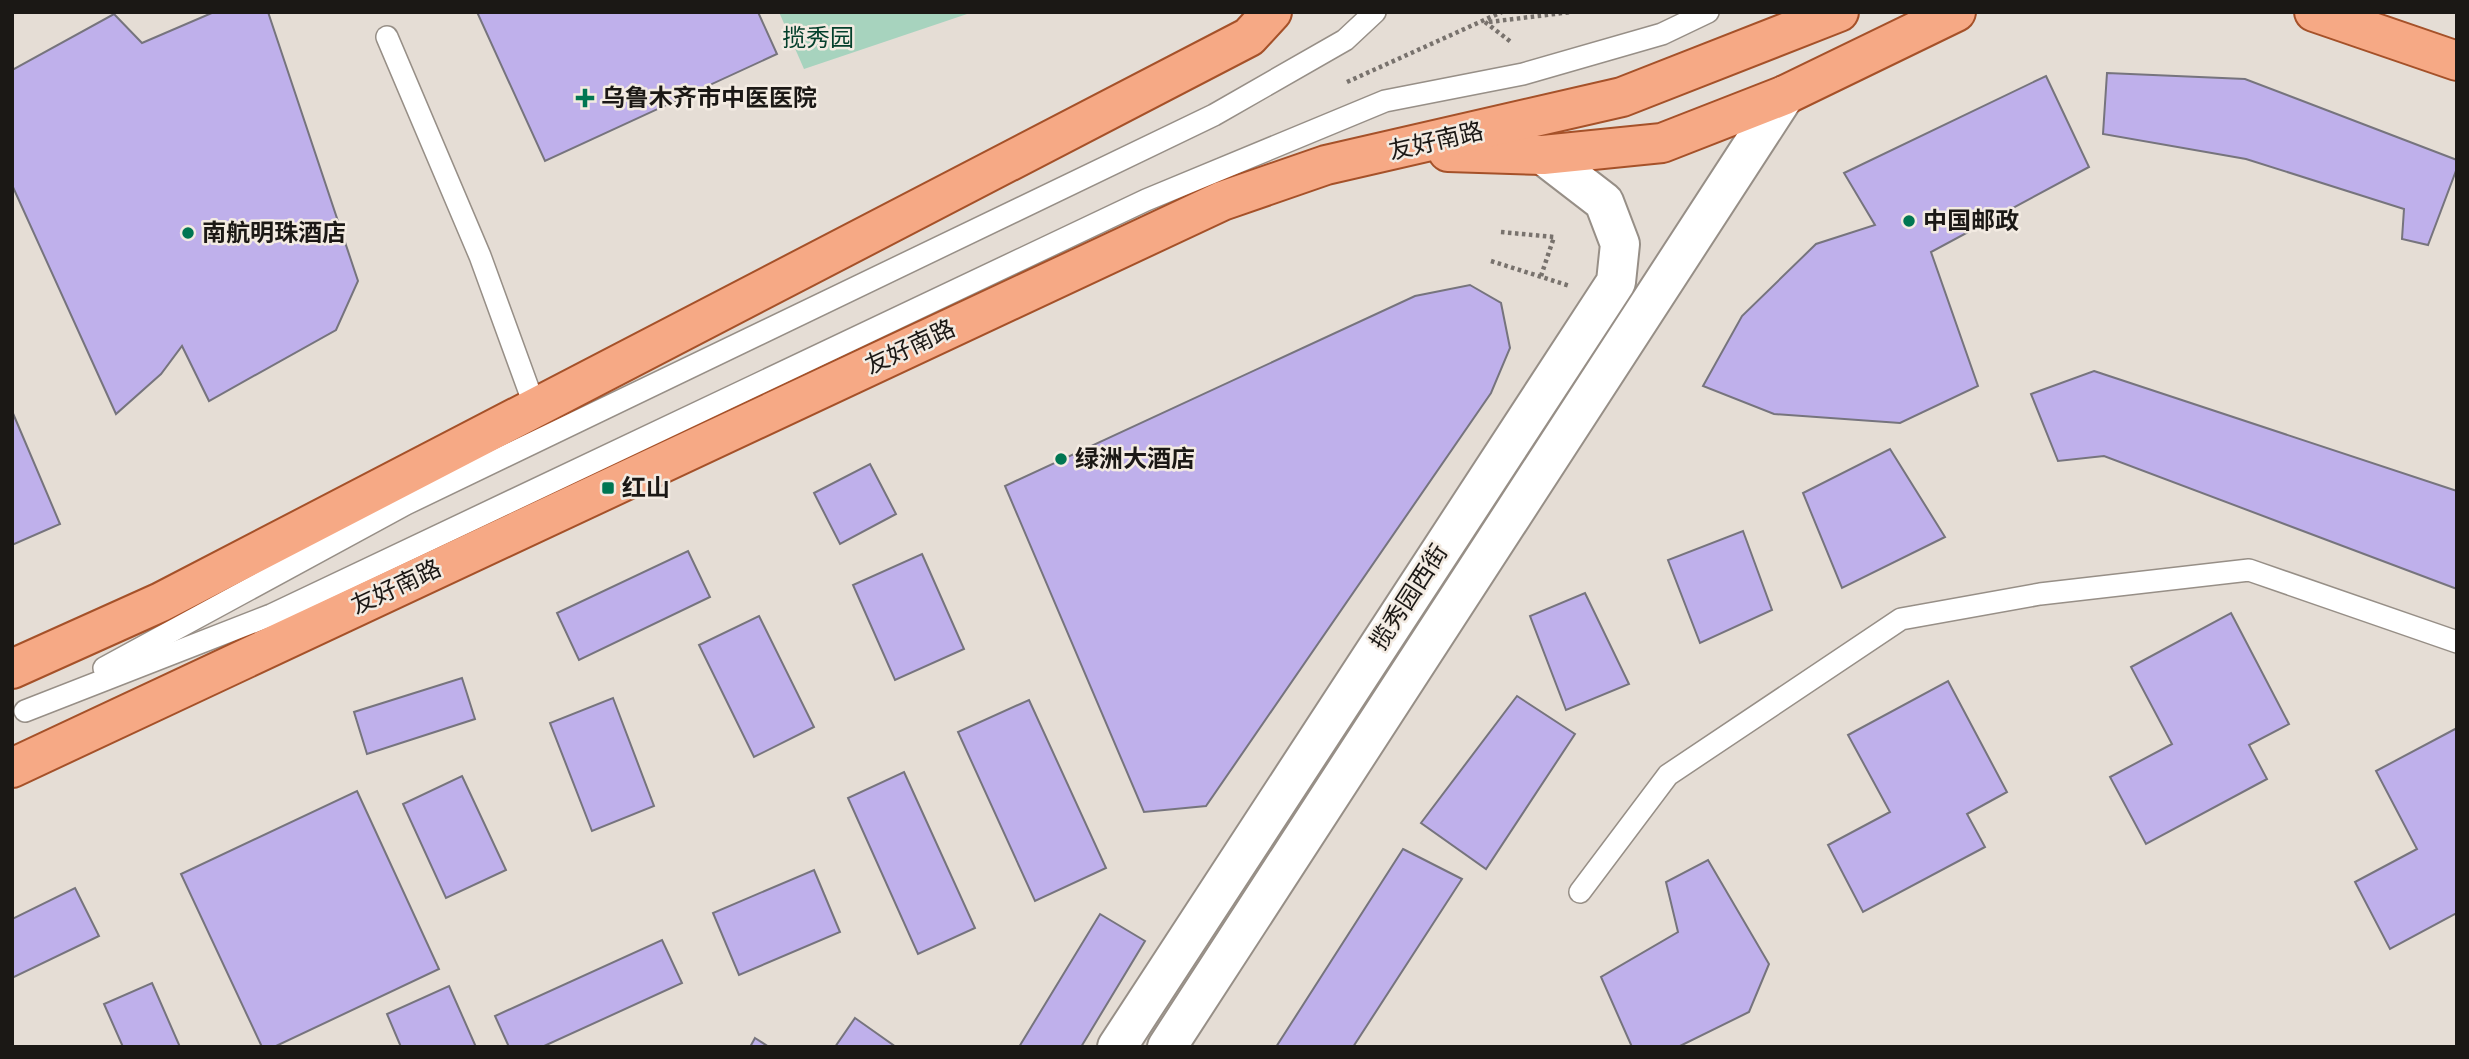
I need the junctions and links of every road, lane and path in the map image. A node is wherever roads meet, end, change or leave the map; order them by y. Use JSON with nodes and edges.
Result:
{"nodes":[{"id":1,"x":1272,"y":12,"type":"edge"},
{"id":2,"x":1375,"y":12,"type":"edge"},
{"id":3,"x":1502,"y":12,"type":"edge"},
{"id":4,"x":1571,"y":12,"type":"edge"},
{"id":5,"x":1707,"y":12,"type":"edge"},
{"id":6,"x":1839,"y":12,"type":"edge"},
{"id":7,"x":1956,"y":12,"type":"edge"},
{"id":8,"x":2314,"y":12,"type":"edge"},
{"id":9,"x":1485,"y":22,"type":"junction"},
{"id":10,"x":387,"y":37,"type":"dead end"},
{"id":11,"x":1511,"y":43,"type":"dead end"},
{"id":12,"x":2457,"y":61,"type":"edge"},
{"id":13,"x":1785,"y":95,"type":"junction"},
{"id":14,"x":1393,"y":151,"type":"junction"},
{"id":15,"x":1543,"y":155,"type":"junction"},
{"id":16,"x":1501,"y":232,"type":"dead end"},
{"id":17,"x":1541,"y":276,"type":"dead end"},
{"id":18,"x":535,"y":407,"type":"junction"},
{"id":19,"x":2457,"y":642,"type":"edge"},
{"id":20,"x":12,"y":669,"type":"edge"},
{"id":21,"x":19,"y":714,"type":"edge"},
{"id":22,"x":12,"y":768,"type":"edge"},
{"id":23,"x":1580,"y":892,"type":"dead end"},
{"id":24,"x":1117,"y":1047,"type":"edge"},
{"id":25,"x":1167,"y":1047,"type":"edge"}],
"edges":[{"from":1,"to":18,"type":"main road"},
{"from":2,"to":21,"type":"lane"},
{"from":3,"to":9,"type":"path"},
{"from":4,"to":9,"type":"path"},
{"from":5,"to":21,"type":"lane"},
{"from":6,"to":14,"type":"main road","name":"友好南路"},
{"from":7,"to":13,"type":"main road"},
{"from":8,"to":12,"type":"main road"},
{"from":9,"to":11,"type":"path"},
{"from":10,"to":18,"type":"lane"},
{"from":13,"to":15,"type":"main road"},
{"from":13,"to":25,"type":"street","name":"揽秀园西街"},
{"from":14,"to":15,"type":"main road"},
{"from":14,"to":22,"type":"main road","name":"友好南路"},
{"from":15,"to":24,"type":"street","name":"揽秀园西街"},
{"from":16,"to":17,"type":"path"},
{"from":18,"to":20,"type":"main road"},
{"from":19,"to":23,"type":"lane"}]}
